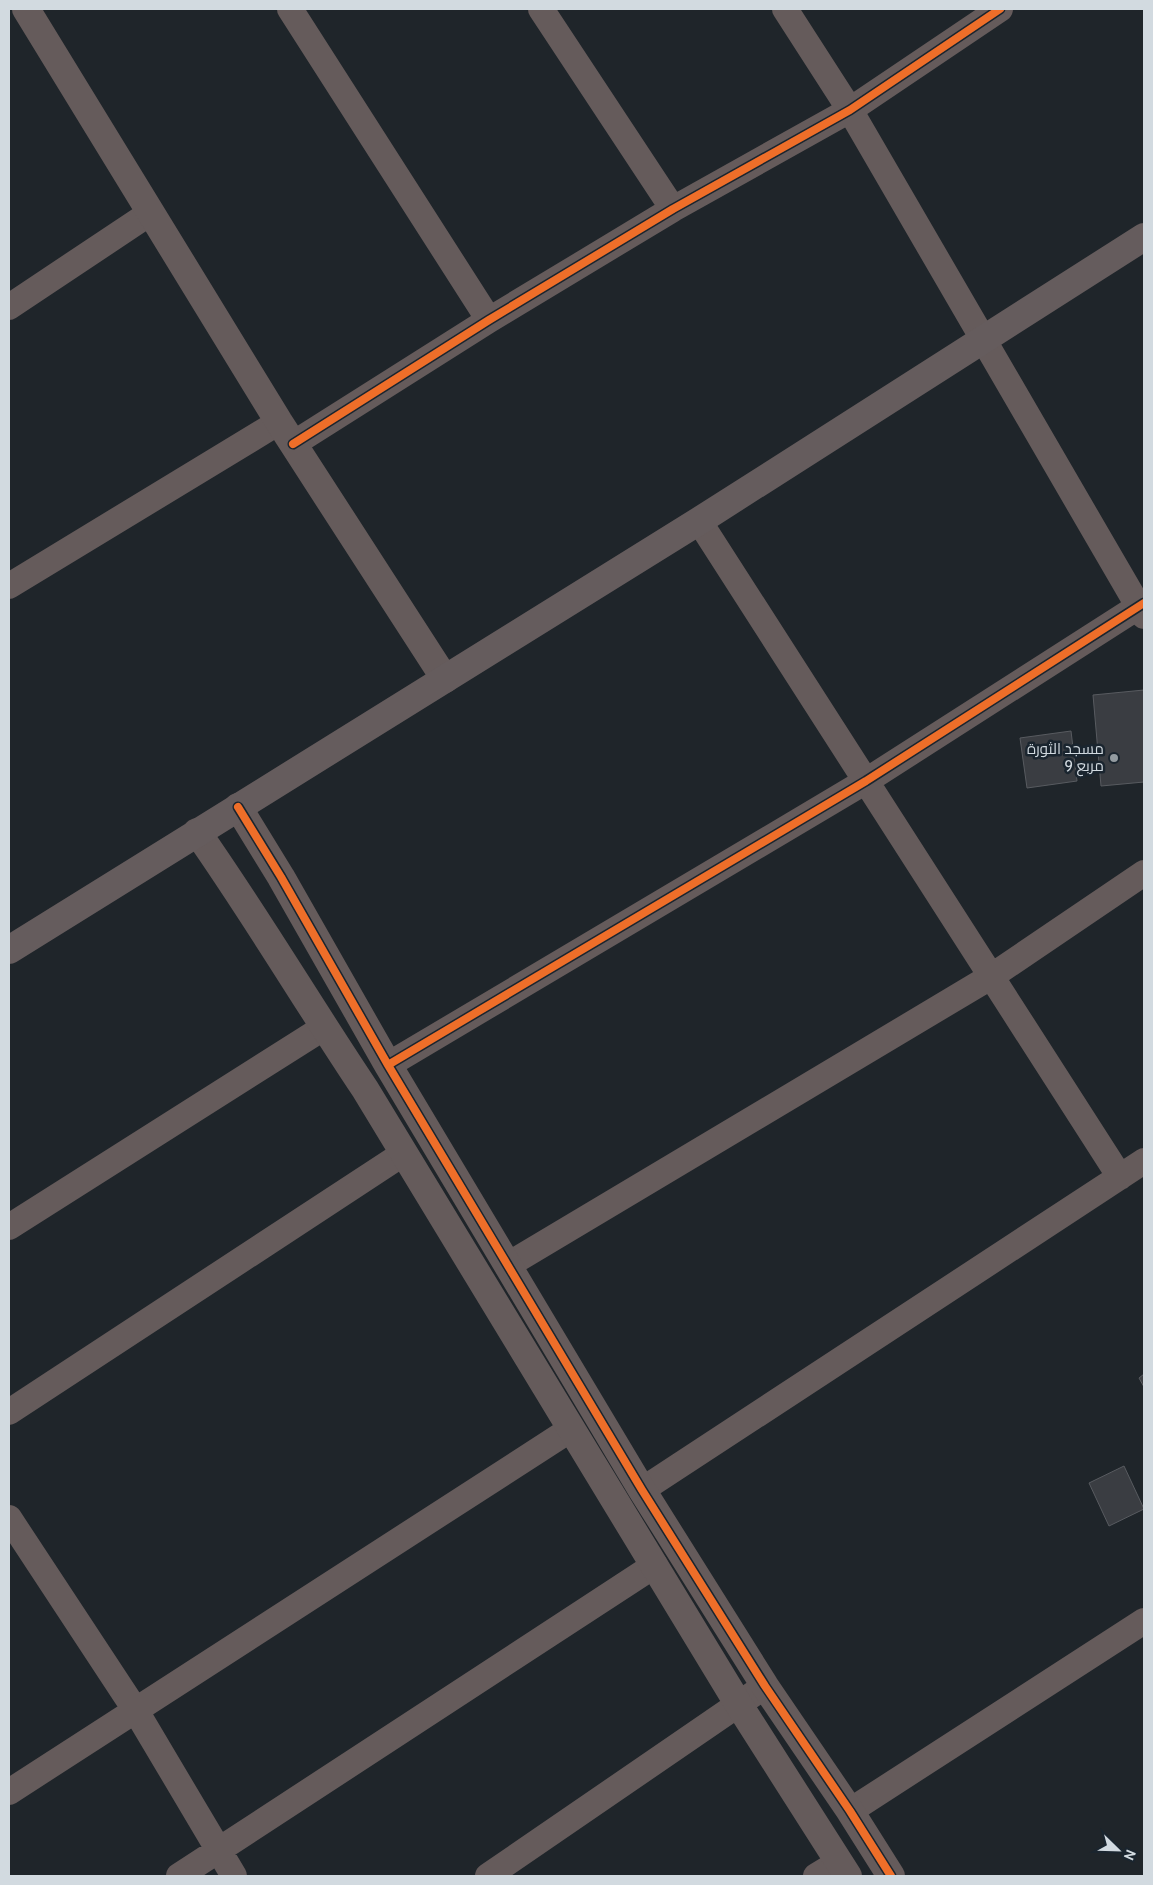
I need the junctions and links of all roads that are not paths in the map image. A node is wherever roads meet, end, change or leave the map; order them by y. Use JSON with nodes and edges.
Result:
{"nodes":[{"id":1,"x":26,"y":9,"type":"edge"},
{"id":2,"x":290,"y":9,"type":"edge"},
{"id":3,"x":541,"y":9,"type":"edge"},
{"id":4,"x":785,"y":9,"type":"edge"},
{"id":5,"x":1000,"y":9,"type":"edge"},
{"id":6,"x":850,"y":110,"type":"junction"},
{"id":7,"x":673,"y":209,"type":"junction"},
{"id":8,"x":150,"y":213,"type":"junction"},
{"id":9,"x":1144,"y":237,"type":"edge"},
{"id":10,"x":9,"y":307,"type":"edge"},
{"id":11,"x":489,"y":320,"type":"junction"},
{"id":12,"x":984,"y":339,"type":"junction"},
{"id":13,"x":279,"y":422,"type":"junction"},
{"id":14,"x":293,"y":444,"type":"junction"},
{"id":15,"x":699,"y":521,"type":"junction"},
{"id":16,"x":9,"y":586,"type":"edge"},
{"id":17,"x":1142,"y":609,"type":"edge"},
{"id":18,"x":445,"y":679,"type":"junction"},
{"id":19,"x":866,"y":781,"type":"junction"},
{"id":20,"x":238,"y":807,"type":"junction"},
{"id":21,"x":197,"y":832,"type":"junction"},
{"id":22,"x":1144,"y":873,"type":"edge"},
{"id":23,"x":9,"y":948,"type":"edge"},
{"id":24,"x":992,"y":976,"type":"junction"},
{"id":25,"x":323,"y":1028,"type":"junction"},
{"id":26,"x":388,"y":1065,"type":"junction"},
{"id":27,"x":404,"y":1154,"type":"junction"},
{"id":28,"x":1144,"y":1162,"type":"edge"},
{"id":29,"x":1120,"y":1177,"type":"junction"},
{"id":30,"x":9,"y":1227,"type":"edge"},
{"id":31,"x":508,"y":1265,"type":"junction"},
{"id":32,"x":9,"y":1412,"type":"edge"},
{"id":33,"x":571,"y":1429,"type":"junction"},
{"id":34,"x":642,"y":1490,"type":"junction"},
{"id":35,"x":9,"y":1518,"type":"edge"},
{"id":36,"x":655,"y":1566,"type":"junction"},
{"id":37,"x":1144,"y":1621,"type":"edge"},
{"id":38,"x":766,"y":1686,"type":"junction"},
{"id":39,"x":739,"y":1705,"type":"junction"},
{"id":40,"x":136,"y":1711,"type":"junction"},
{"id":41,"x":9,"y":1792,"type":"edge"},
{"id":42,"x":850,"y":1811,"type":"junction"},
{"id":43,"x":219,"y":1852,"type":"junction"},
{"id":44,"x":844,"y":1869,"type":"edge"},
{"id":45,"x":179,"y":1876,"type":"edge"},
{"id":46,"x":234,"y":1876,"type":"edge"},
{"id":47,"x":488,"y":1876,"type":"edge"},
{"id":48,"x":816,"y":1876,"type":"edge"},
{"id":49,"x":891,"y":1876,"type":"edge"}],
"edges":[{"from":1,"to":8,"type":"street"},
{"from":2,"to":11,"type":"street"},
{"from":3,"to":7,"type":"street"},
{"from":4,"to":6,"type":"street"},
{"from":5,"to":6,"type":"street"},
{"from":6,"to":7,"type":"street"},
{"from":6,"to":12,"type":"street"},
{"from":7,"to":11,"type":"street"},
{"from":8,"to":10,"type":"street"},
{"from":8,"to":13,"type":"street"},
{"from":9,"to":12,"type":"main road"},
{"from":11,"to":14,"type":"street"},
{"from":12,"to":15,"type":"main road"},
{"from":12,"to":17,"type":"street"},
{"from":13,"to":14,"type":"street"},
{"from":13,"to":16,"type":"street"},
{"from":14,"to":18,"type":"street"},
{"from":15,"to":18,"type":"main road"},
{"from":15,"to":19,"type":"street"},
{"from":17,"to":19,"type":"street"},
{"from":18,"to":20,"type":"main road"},
{"from":19,"to":24,"type":"street"},
{"from":19,"to":26,"type":"street"},
{"from":20,"to":21,"type":"main road"},
{"from":20,"to":26,"type":"street"},
{"from":21,"to":23,"type":"main road"},
{"from":21,"to":25,"type":"street"},
{"from":22,"to":24,"type":"street"},
{"from":24,"to":29,"type":"street"},
{"from":24,"to":31,"type":"street"},
{"from":25,"to":27,"type":"street"},
{"from":25,"to":30,"type":"street"},
{"from":26,"to":31,"type":"street"},
{"from":27,"to":32,"type":"street"},
{"from":27,"to":33,"type":"street"},
{"from":28,"to":29,"type":"street"},
{"from":29,"to":34,"type":"street"},
{"from":31,"to":34,"type":"street"},
{"from":33,"to":36,"type":"street"},
{"from":33,"to":40,"type":"street"},
{"from":34,"to":38,"type":"street"},
{"from":35,"to":40,"type":"street"},
{"from":36,"to":39,"type":"street"},
{"from":36,"to":43,"type":"street"},
{"from":37,"to":42,"type":"street"},
{"from":38,"to":39,"type":"street"},
{"from":38,"to":42,"type":"street"},
{"from":39,"to":44,"type":"street"},
{"from":39,"to":47,"type":"street"},
{"from":40,"to":41,"type":"street"},
{"from":40,"to":43,"type":"street"},
{"from":42,"to":49,"type":"street"},
{"from":43,"to":45,"type":"street"},
{"from":43,"to":46,"type":"street"},
{"from":44,"to":48,"type":"street"}]}
